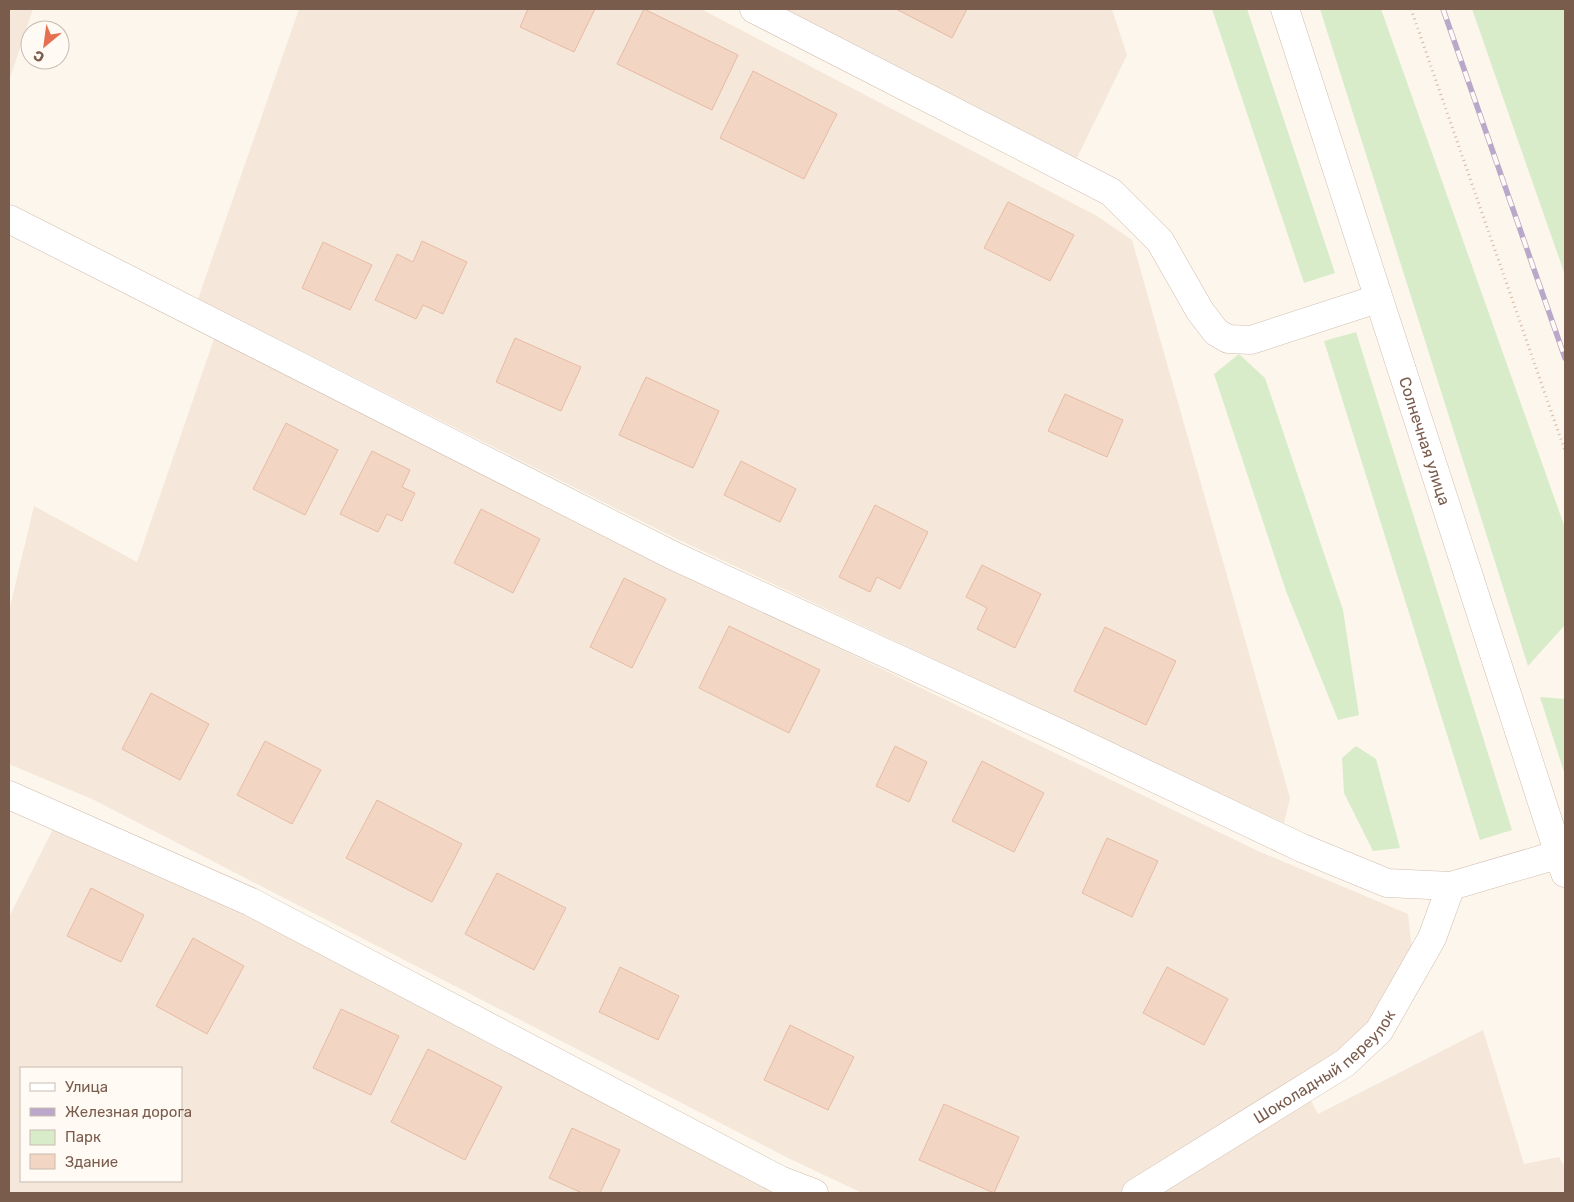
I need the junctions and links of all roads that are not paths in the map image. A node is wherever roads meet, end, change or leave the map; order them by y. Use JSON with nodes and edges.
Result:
{"nodes":[{"id":1,"x":754,"y":9,"type":"edge"},
{"id":2,"x":1285,"y":9,"type":"edge"},
{"id":3,"x":9,"y":219,"type":"edge"},
{"id":4,"x":1377,"y":298,"type":"junction"},
{"id":5,"x":9,"y":795,"type":"edge"},
{"id":6,"x":1562,"y":864,"type":"edge"},
{"id":7,"x":1451,"y":886,"type":"junction"},
{"id":8,"x":814,"y":1193,"type":"edge"},
{"id":9,"x":1136,"y":1193,"type":"edge"}],
"edges":[{"from":1,"to":4,"type":"street"},
{"from":2,"to":4,"type":"street","name":"Солнечная улица"},
{"from":3,"to":7,"type":"street"},
{"from":4,"to":6,"type":"street","name":"Солнечная улица"},
{"from":5,"to":8,"type":"street"},
{"from":6,"to":7,"type":"street"},
{"from":7,"to":9,"type":"street","name":"Шоколадный переулок"}]}
